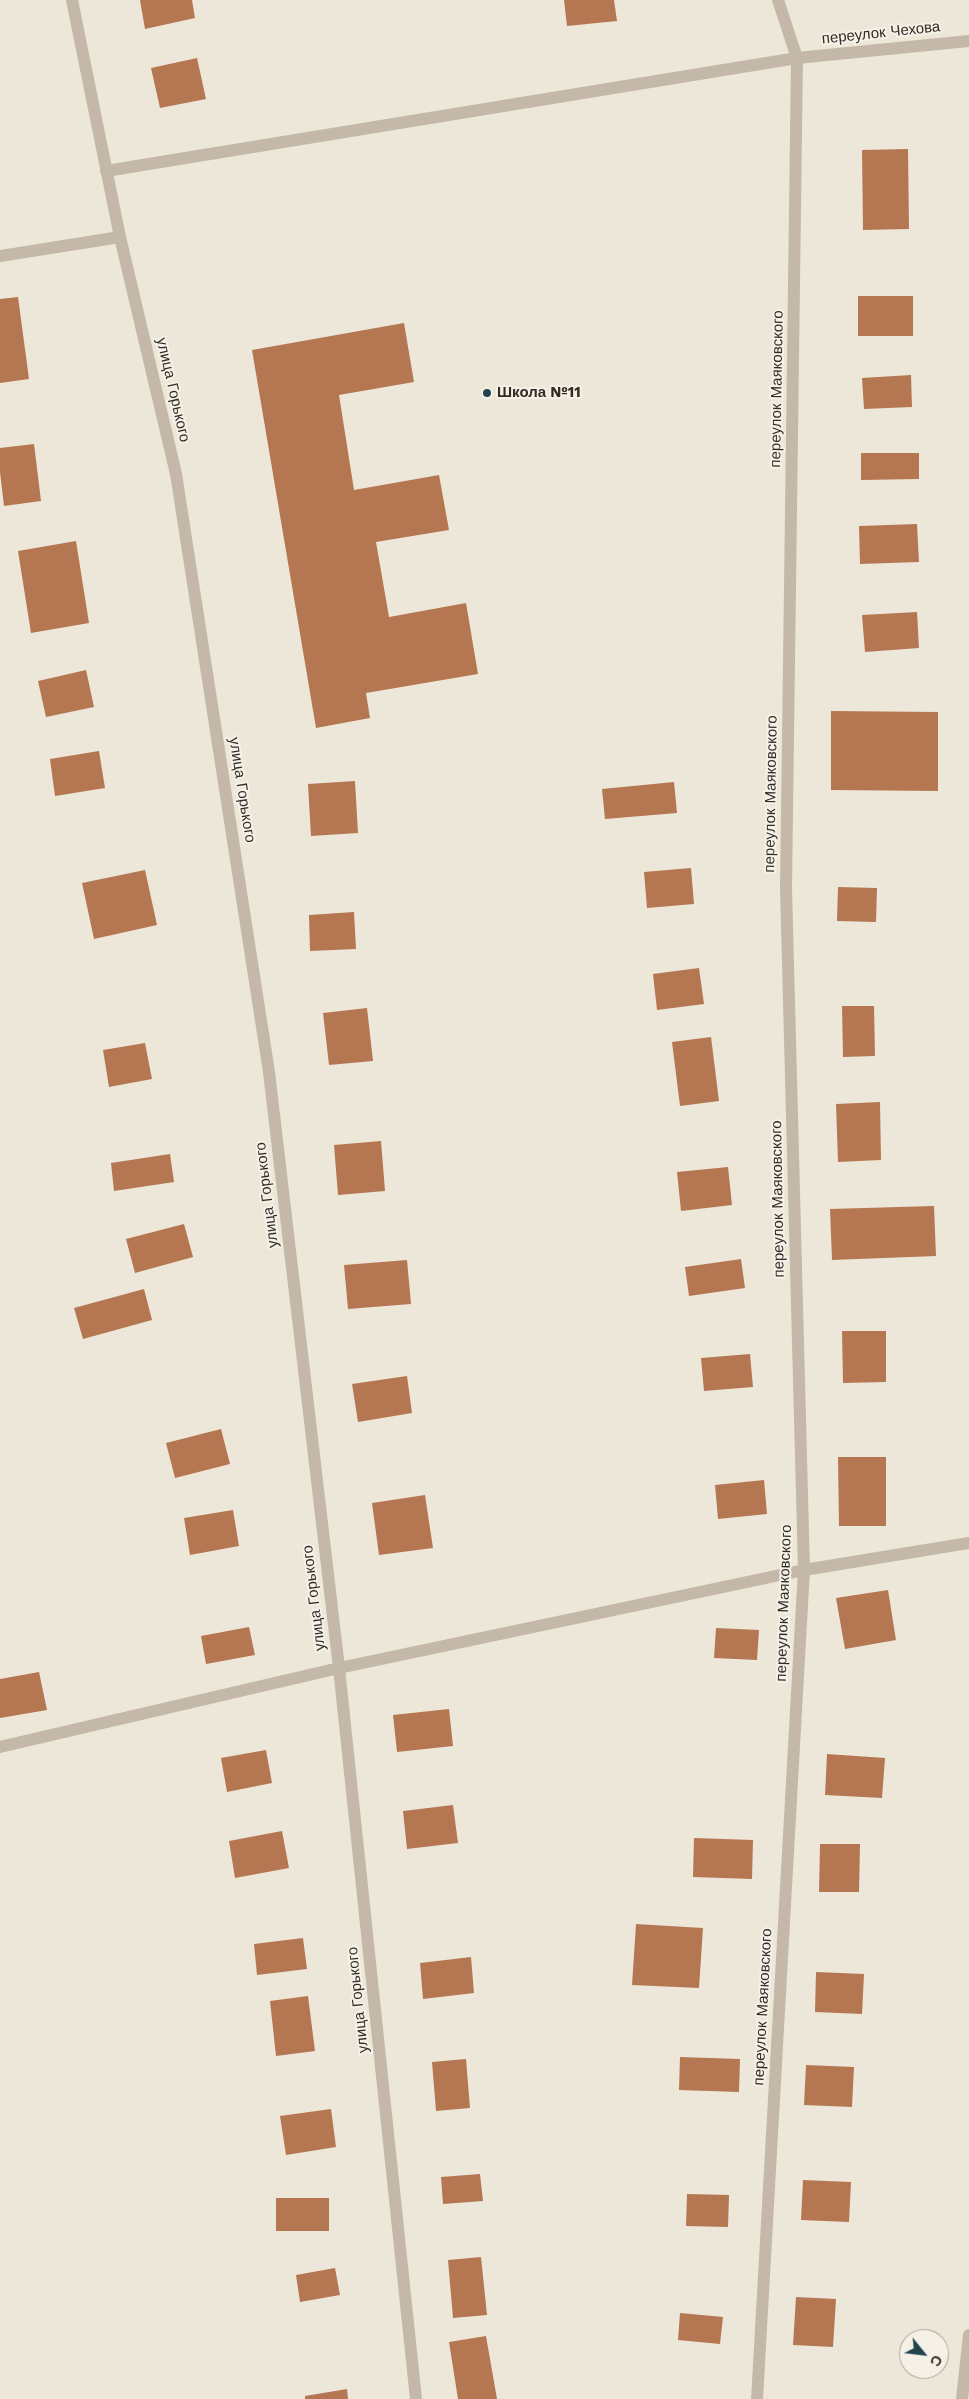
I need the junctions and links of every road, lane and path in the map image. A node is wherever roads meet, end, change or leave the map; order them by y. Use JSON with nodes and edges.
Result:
{"nodes":[{"id":1,"x":72,"y":0,"type":"edge"},
{"id":2,"x":778,"y":0,"type":"edge"},
{"id":3,"x":969,"y":41,"type":"edge"},
{"id":4,"x":797,"y":58,"type":"junction"},
{"id":5,"x":106,"y":171,"type":"junction"},
{"id":6,"x":120,"y":238,"type":"junction"},
{"id":7,"x":0,"y":256,"type":"edge"},
{"id":8,"x":969,"y":1543,"type":"edge"},
{"id":9,"x":804,"y":1570,"type":"junction"},
{"id":10,"x":339,"y":1668,"type":"junction"},
{"id":11,"x":0,"y":1747,"type":"edge"},
{"id":12,"x":969,"y":2335,"type":"edge"},
{"id":13,"x":416,"y":2399,"type":"edge"},
{"id":14,"x":757,"y":2399,"type":"edge"},
{"id":15,"x":962,"y":2399,"type":"edge"}],
"edges":[{"from":1,"to":5,"type":"street","name":"улица Горького"},
{"from":2,"to":4,"type":"street","name":"переулок Маяковского"},
{"from":3,"to":4,"type":"street","name":"переулок Чехова"},
{"from":4,"to":5,"type":"street","name":"переулок Чехова"},
{"from":4,"to":9,"type":"street","name":"переулок Маяковского"},
{"from":5,"to":6,"type":"street","name":"улица Горького"},
{"from":6,"to":7,"type":"street"},
{"from":6,"to":10,"type":"street","name":"улица Горького"},
{"from":8,"to":9,"type":"street"},
{"from":9,"to":10,"type":"street"},
{"from":9,"to":14,"type":"street","name":"переулок Маяковского"},
{"from":10,"to":11,"type":"street"},
{"from":10,"to":13,"type":"street","name":"улица Горького"},
{"from":12,"to":15,"type":"street"}]}
